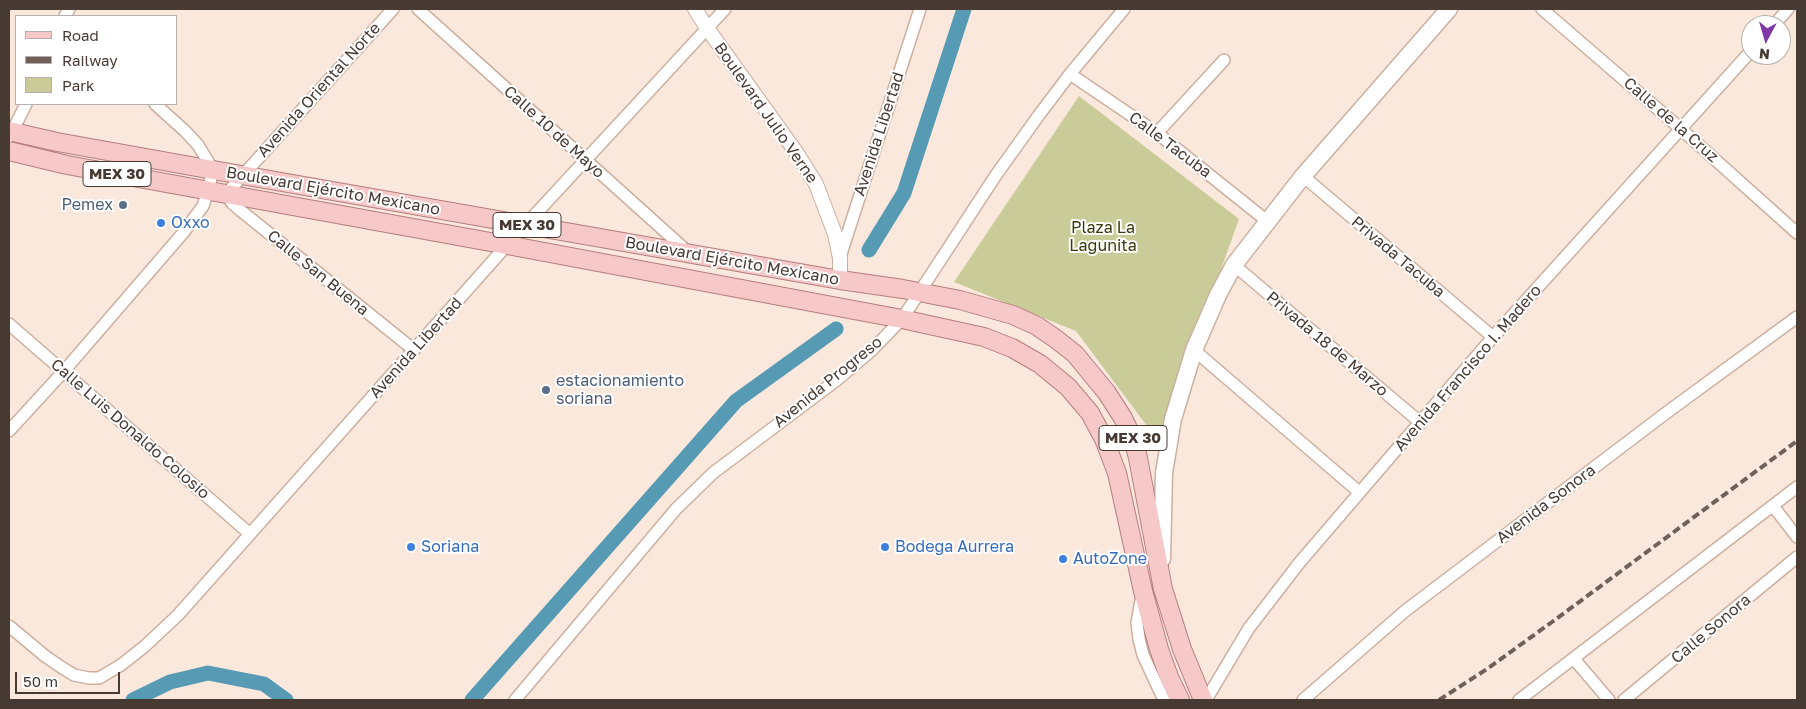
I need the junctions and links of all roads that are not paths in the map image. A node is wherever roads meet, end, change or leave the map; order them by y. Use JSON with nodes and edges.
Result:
{"nodes":[{"id":1,"x":393,"y":9,"type":"edge"},
{"id":2,"x":418,"y":9,"type":"edge"},
{"id":3,"x":695,"y":9,"type":"edge"},
{"id":4,"x":725,"y":9,"type":"edge"},
{"id":5,"x":920,"y":9,"type":"edge"},
{"id":6,"x":1124,"y":9,"type":"edge"},
{"id":7,"x":1449,"y":9,"type":"edge"},
{"id":8,"x":1542,"y":9,"type":"edge"},
{"id":9,"x":707,"y":28,"type":"junction"},
{"id":10,"x":1224,"y":60,"type":"dead end"},
{"id":11,"x":1741,"y":62,"type":"edge"},
{"id":12,"x":1070,"y":74,"type":"junction"},
{"id":13,"x":25,"y":105,"type":"edge"},
{"id":14,"x":157,"y":105,"type":"edge"},
{"id":15,"x":1681,"y":128,"type":"junction"},
{"id":16,"x":1157,"y":133,"type":"junction"},
{"id":17,"x":10,"y":134,"type":"edge"},
{"id":18,"x":9,"y":151,"type":"edge"},
{"id":19,"x":585,"y":160,"type":"junction"},
{"id":20,"x":213,"y":170,"type":"junction"},
{"id":21,"x":243,"y":174,"type":"junction"},
{"id":22,"x":1302,"y":176,"type":"junction"},
{"id":23,"x":208,"y":191,"type":"junction"},
{"id":24,"x":226,"y":194,"type":"junction"},
{"id":25,"x":1267,"y":221,"type":"junction"},
{"id":26,"x":526,"y":225,"type":"junction"},
{"id":27,"x":1797,"y":234,"type":"edge"},
{"id":28,"x":507,"y":245,"type":"junction"},
{"id":29,"x":691,"y":254,"type":"junction"},
{"id":30,"x":840,"y":258,"type":"junction"},
{"id":31,"x":1234,"y":265,"type":"junction"},
{"id":32,"x":845,"y":280,"type":"junction"},
{"id":33,"x":911,"y":291,"type":"junction"},
{"id":34,"x":1797,"y":317,"type":"edge"},
{"id":35,"x":897,"y":318,"type":"junction"},
{"id":36,"x":9,"y":324,"type":"edge"},
{"id":37,"x":1493,"y":337,"type":"junction"},
{"id":38,"x":414,"y":350,"type":"junction"},
{"id":39,"x":1194,"y":350,"type":"junction"},
{"id":40,"x":64,"y":371,"type":"junction"},
{"id":41,"x":1420,"y":423,"type":"junction"},
{"id":42,"x":9,"y":431,"type":"edge"},
{"id":43,"x":1797,"y":487,"type":"edge"},
{"id":44,"x":1359,"y":492,"type":"junction"},
{"id":45,"x":1773,"y":506,"type":"junction"},
{"id":46,"x":250,"y":534,"type":"junction"},
{"id":47,"x":1797,"y":537,"type":"edge"},
{"id":48,"x":1797,"y":557,"type":"edge"},
{"id":49,"x":1163,"y":589,"type":"junction"},
{"id":50,"x":1144,"y":591,"type":"junction"},
{"id":51,"x":9,"y":626,"type":"edge"},
{"id":52,"x":1574,"y":659,"type":"junction"},
{"id":53,"x":515,"y":700,"type":"edge"},
{"id":54,"x":1164,"y":700,"type":"edge"},
{"id":55,"x":1180,"y":700,"type":"edge"},
{"id":56,"x":1204,"y":700,"type":"edge"},
{"id":57,"x":1303,"y":700,"type":"edge"},
{"id":58,"x":1518,"y":700,"type":"edge"},
{"id":59,"x":1609,"y":700,"type":"edge"},
{"id":60,"x":1624,"y":700,"type":"edge"}],
"edges":[{"from":1,"to":21,"type":"street","name":"Avenida Oriental Norte"},
{"from":2,"to":19,"type":"street","name":"Calle 10 de Mayo"},
{"from":3,"to":9,"type":"street","name":"Boulevard Julio Verne"},
{"from":4,"to":9,"type":"street","name":"Avenida Libertad"},
{"from":5,"to":30,"type":"street","name":"Avenida Libertad"},
{"from":6,"to":12,"type":"street","name":"Avenida Progreso"},
{"from":7,"to":22,"type":"main road"},
{"from":8,"to":15,"type":"street","name":"Calle de la Cruz"},
{"from":9,"to":19,"type":"street","name":"Avenida Libertad"},
{"from":9,"to":30,"type":"street","name":"Boulevard Julio Verne"},
{"from":10,"to":16,"type":"street"},
{"from":11,"to":15,"type":"street","name":"Avenida Francisco I. Madero"},
{"from":12,"to":16,"type":"street","name":"Calle Tacuba"},
{"from":12,"to":33,"type":"street","name":"Avenida Progreso"},
{"from":13,"to":17,"type":"street"},
{"from":14,"to":20,"type":"street"},
{"from":15,"to":27,"type":"street","name":"Calle de la Cruz"},
{"from":15,"to":37,"type":"street","name":"Avenida Francisco I. Madero"},
{"from":16,"to":25,"type":"street","name":"Calle Tacuba"},
{"from":17,"to":20,"type":"main road","name":"Boulevard Ejército Mexicano","number":"MEX 30"},
{"from":18,"to":23,"type":"main road","name":"Boulevard Ejército Mexicano","number":"MEX 30"},
{"from":19,"to":26,"type":"street","name":"Avenida Libertad"},
{"from":19,"to":29,"type":"street","name":"Calle 10 de Mayo"},
{"from":20,"to":21,"type":"main road","name":"Boulevard Ejército Mexicano","number":"MEX 30"},
{"from":20,"to":23,"type":"street"},
{"from":21,"to":24,"type":"street","name":"Avenida Oriental Norte"},
{"from":21,"to":26,"type":"main road","name":"Boulevard Ejército Mexicano","number":"MEX 30"},
{"from":22,"to":25,"type":"main road"},
{"from":22,"to":37,"type":"street","name":"Privada Tacuba"},
{"from":23,"to":24,"type":"main road","name":"Boulevard Ejército Mexicano","number":"MEX 30"},
{"from":23,"to":40,"type":"street"},
{"from":24,"to":28,"type":"main road","name":"Boulevard Ejército Mexicano","number":"MEX 30"},
{"from":24,"to":38,"type":"street","name":"Calle San Buena"},
{"from":25,"to":31,"type":"main road"},
{"from":26,"to":28,"type":"street","name":"Avenida Libertad"},
{"from":26,"to":29,"type":"main road","name":"Boulevard Ejército Mexicano","number":"MEX 30"},
{"from":28,"to":35,"type":"main road","name":"Boulevard Ejército Mexicano","number":"MEX 30"},
{"from":28,"to":38,"type":"street","name":"Avenida Libertad"},
{"from":29,"to":32,"type":"main road","name":"Boulevard Ejército Mexicano","number":"MEX 30"},
{"from":30,"to":32,"type":"street","name":"Boulevard Julio Verne"},
{"from":31,"to":39,"type":"main road"},
{"from":31,"to":41,"type":"street","name":"Privada 18 de Marzo"},
{"from":32,"to":33,"type":"main road","name":"Boulevard Ejército Mexicano","number":"MEX 30"},
{"from":33,"to":35,"type":"street","name":"Avenida Progreso"},
{"from":33,"to":49,"type":"main road","name":"Boulevard Ejército Mexicano","number":"MEX 30"},
{"from":34,"to":57,"type":"street","name":"Avenida Sonora"},
{"from":35,"to":50,"type":"main road","name":"Boulevard Ejército Mexicano","number":"MEX 30"},
{"from":35,"to":53,"type":"street","name":"Avenida Progreso"},
{"from":36,"to":40,"type":"street","name":"Calle Luis Donaldo Colosio"},
{"from":37,"to":41,"type":"street","name":"Avenida Francisco I. Madero"},
{"from":38,"to":46,"type":"street","name":"Avenida Libertad"},
{"from":39,"to":44,"type":"street"},
{"from":39,"to":49,"type":"main road"},
{"from":40,"to":42,"type":"street"},
{"from":40,"to":46,"type":"street","name":"Calle Luis Donaldo Colosio"},
{"from":41,"to":44,"type":"street","name":"Avenida Francisco I. Madero"},
{"from":43,"to":45,"type":"street"},
{"from":44,"to":56,"type":"street","name":"Avenida Francisco I. Madero"},
{"from":45,"to":47,"type":"street"},
{"from":45,"to":52,"type":"street"},
{"from":46,"to":51,"type":"street","name":"Avenida Libertad"},
{"from":48,"to":60,"type":"street","name":"Calle Sonora"},
{"from":49,"to":56,"type":"main road","name":"Boulevard Ejército Mexicano","number":"MEX 30"},
{"from":50,"to":54,"type":"street"},
{"from":50,"to":55,"type":"main road","name":"Boulevard Ejército Mexicano","number":"MEX 30"},
{"from":52,"to":58,"type":"street"},
{"from":52,"to":59,"type":"street"}]}
